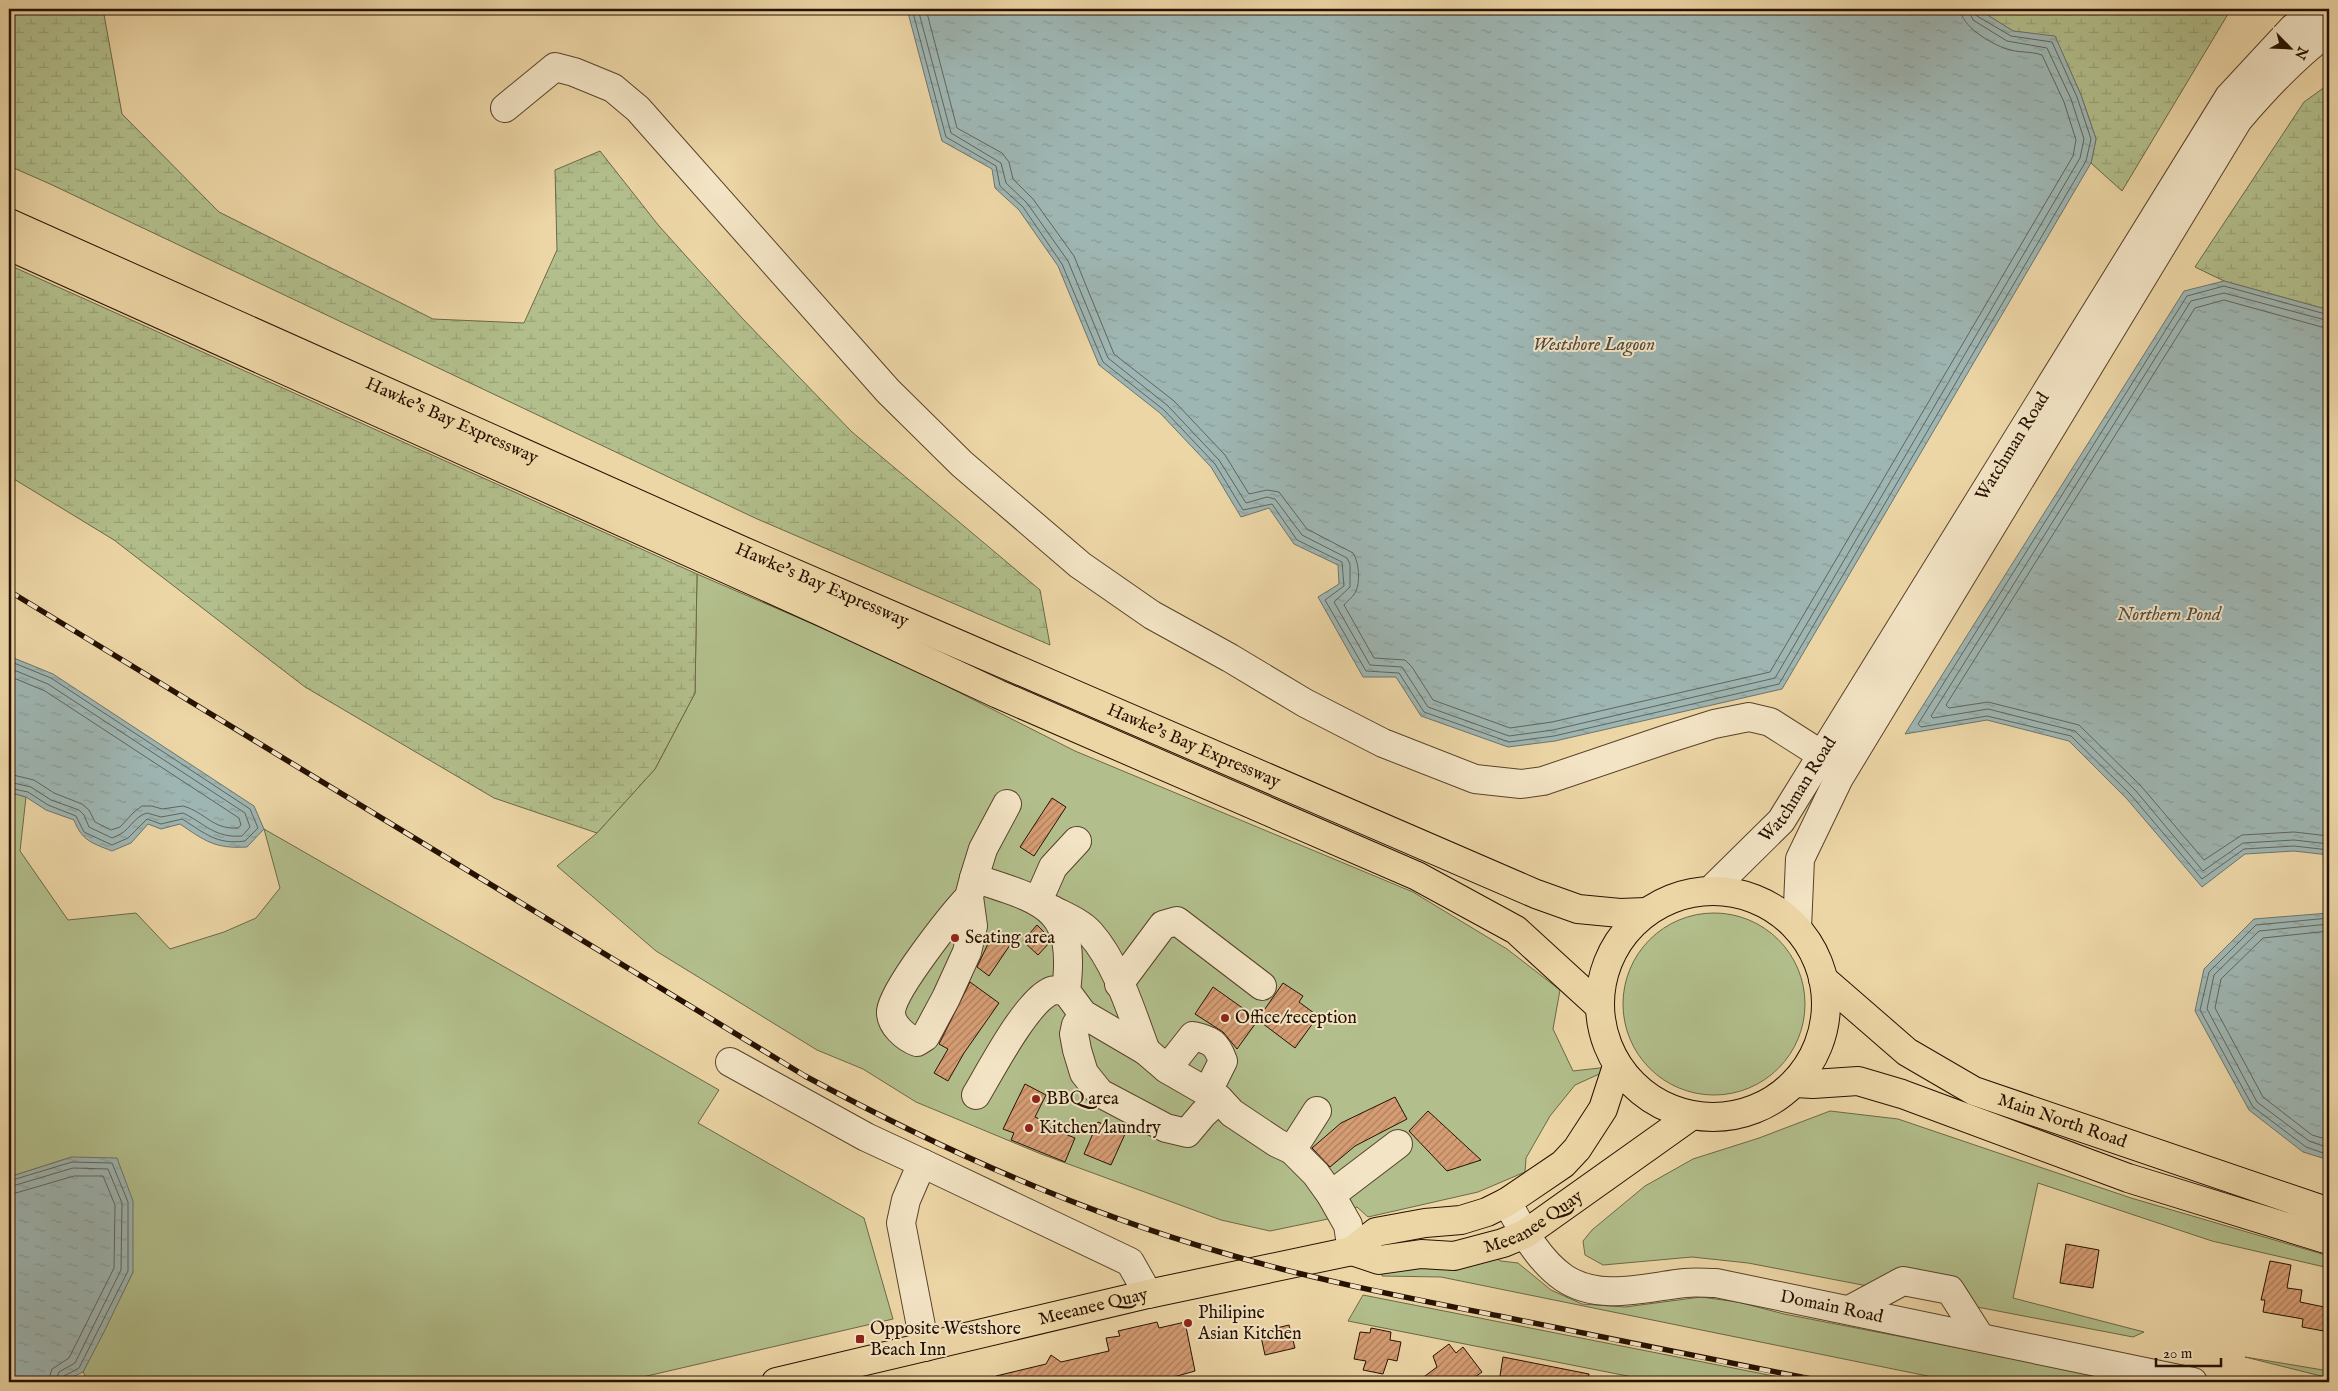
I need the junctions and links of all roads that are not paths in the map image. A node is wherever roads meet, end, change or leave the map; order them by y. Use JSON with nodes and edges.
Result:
{"nodes":[{"id":1,"x":2321,"y":9,"type":"edge"},
{"id":2,"x":2329,"y":31,"type":"edge"},
{"id":3,"x":505,"y":108,"type":"dead end"},
{"id":4,"x":9,"y":224,"type":"edge"},
{"id":5,"x":9,"y":246,"type":"edge"},
{"id":6,"x":1833,"y":762,"type":"junction"},
{"id":7,"x":1007,"y":804,"type":"dead end"},
{"id":8,"x":1076,"y":842,"type":"dead end"},
{"id":9,"x":1710,"y":891,"type":"junction"},
{"id":10,"x":1045,"y":905,"type":"junction"},
{"id":11,"x":1646,"y":912,"type":"junction"},
{"id":12,"x":1797,"y":928,"type":"junction"},
{"id":13,"x":1103,"y":952,"type":"junction"},
{"id":14,"x":1068,"y":979,"type":"junction"},
{"id":15,"x":1823,"y":979,"type":"junction"},
{"id":16,"x":1119,"y":984,"type":"junction"},
{"id":17,"x":1262,"y":986,"type":"dead end"},
{"id":18,"x":1599,"y":1006,"type":"junction"},
{"id":19,"x":1083,"y":1014,"type":"junction"},
{"id":20,"x":1146,"y":1051,"type":"junction"},
{"id":21,"x":730,"y":1062,"type":"dead end"},
{"id":22,"x":1617,"y":1066,"type":"junction"},
{"id":23,"x":1166,"y":1069,"type":"junction"},
{"id":24,"x":1795,"y":1082,"type":"junction"},
{"id":25,"x":976,"y":1095,"type":"dead end"},
{"id":26,"x":1213,"y":1096,"type":"junction"},
{"id":27,"x":1317,"y":1111,"type":"dead end"},
{"id":28,"x":1691,"y":1116,"type":"junction"},
{"id":29,"x":1398,"y":1144,"type":"dead end"},
{"id":30,"x":1292,"y":1150,"type":"junction"},
{"id":31,"x":922,"y":1163,"type":"junction"},
{"id":32,"x":1332,"y":1195,"type":"junction"},
{"id":33,"x":1507,"y":1202,"type":"junction"},
{"id":34,"x":2329,"y":1212,"type":"edge"},
{"id":35,"x":1525,"y":1234,"type":"junction"},
{"id":36,"x":2329,"y":1240,"type":"edge"},
{"id":37,"x":1352,"y":1252,"type":"junction"},
{"id":38,"x":1148,"y":1294,"type":"junction"},
{"id":39,"x":1849,"y":1310,"type":"junction"},
{"id":40,"x":1980,"y":1337,"type":"junction"},
{"id":41,"x":925,"y":1347,"type":"junction"},
{"id":42,"x":776,"y":1382,"type":"edge"},
{"id":43,"x":2193,"y":1382,"type":"edge"}],
"edges":[{"from":1,"to":6,"type":"street","name":"Watchman Road"},
{"from":2,"to":6,"type":"street","name":"Watchman Road"},
{"from":3,"to":6,"type":"street"},
{"from":4,"to":11,"type":"main road","name":"Hawke's Bay Expressway"},
{"from":5,"to":18,"type":"main road","name":"Hawke's Bay Expressway"},
{"from":6,"to":9,"type":"street","name":"Watchman Road"},
{"from":6,"to":12,"type":"street","name":"Watchman Road"},
{"from":7,"to":10,"type":"street"},
{"from":8,"to":10,"type":"street"},
{"from":9,"to":11,"type":"main road"},
{"from":9,"to":12,"type":"main road"},
{"from":10,"to":13,"type":"street"},
{"from":10,"to":14,"type":"street"},
{"from":11,"to":18,"type":"main road"},
{"from":12,"to":15,"type":"main road"},
{"from":13,"to":14,"type":"street"},
{"from":13,"to":16,"type":"street"},
{"from":14,"to":19,"type":"street"},
{"from":14,"to":25,"type":"street"},
{"from":15,"to":24,"type":"main road"},
{"from":15,"to":34,"type":"main road","name":"Main North Road"},
{"from":16,"to":17,"type":"street"},
{"from":16,"to":20,"type":"street"},
{"from":18,"to":22,"type":"main road"},
{"from":19,"to":20,"type":"street"},
{"from":19,"to":26,"type":"street"},
{"from":20,"to":23,"type":"street"},
{"from":21,"to":31,"type":"street"},
{"from":22,"to":28,"type":"main road"},
{"from":22,"to":33,"type":"main road","name":"Meeanee Quay"},
{"from":23,"to":26,"type":"street"},
{"from":23,"to":26,"type":"street"},
{"from":24,"to":28,"type":"main road"},
{"from":24,"to":36,"type":"main road","name":"Main North Road"},
{"from":26,"to":30,"type":"street"},
{"from":27,"to":30,"type":"street"},
{"from":28,"to":35,"type":"main road","name":"Meeanee Quay"},
{"from":29,"to":32,"type":"street"},
{"from":30,"to":32,"type":"street"},
{"from":31,"to":38,"type":"street"},
{"from":31,"to":41,"type":"street"},
{"from":32,"to":37,"type":"street"},
{"from":33,"to":35,"type":"street","name":"Domain Road"},
{"from":33,"to":37,"type":"main road","name":"Meeanee Quay"},
{"from":35,"to":37,"type":"main road","name":"Meeanee Quay"},
{"from":35,"to":39,"type":"street","name":"Domain Road"},
{"from":37,"to":38,"type":"main road","name":"Meeanee Quay"},
{"from":38,"to":41,"type":"main road","name":"Meeanee Quay"},
{"from":39,"to":40,"type":"street","name":"Domain Road"},
{"from":39,"to":40,"type":"street"},
{"from":40,"to":43,"type":"street","name":"Domain Road"},
{"from":41,"to":42,"type":"main road","name":"Meeanee Quay"}]}
